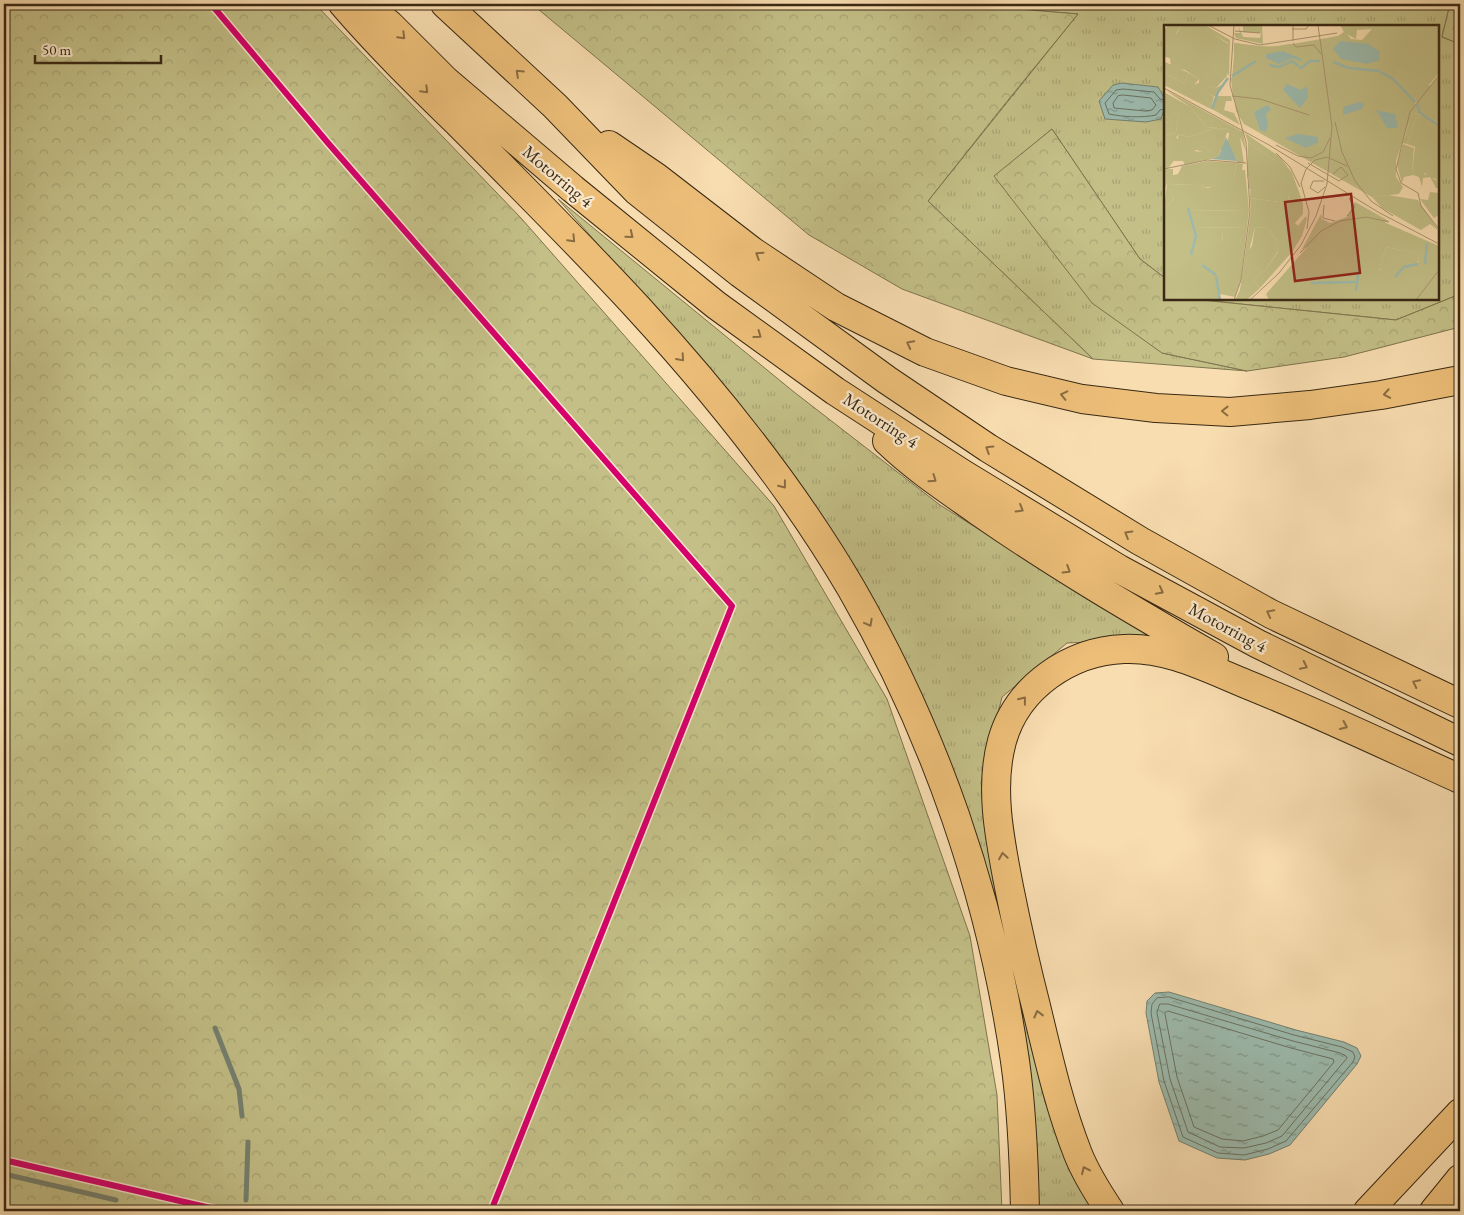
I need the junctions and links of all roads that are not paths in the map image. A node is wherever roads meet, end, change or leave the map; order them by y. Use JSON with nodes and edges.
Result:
{"nodes":[{"id":1,"x":343,"y":4,"type":"edge"},
{"id":2,"x":365,"y":4,"type":"edge"},
{"id":3,"x":445,"y":4,"type":"edge"},
{"id":4,"x":555,"y":106,"type":"junction"},
{"id":5,"x":1460,"y":376,"type":"edge"},
{"id":6,"x":1447,"y":382,"type":"edge"},
{"id":7,"x":835,"y":391,"type":"junction"},
{"id":8,"x":1460,"y":704,"type":"edge"},
{"id":9,"x":1300,"y":706,"type":"junction"},
{"id":10,"x":1460,"y":742,"type":"edge"},
{"id":11,"x":1460,"y":779,"type":"edge"},
{"id":12,"x":1460,"y":1115,"type":"edge"},
{"id":13,"x":1460,"y":1179,"type":"edge"},
{"id":14,"x":1025,"y":1211,"type":"edge"},
{"id":15,"x":1110,"y":1211,"type":"edge"},
{"id":16,"x":1368,"y":1211,"type":"edge"},
{"id":17,"x":1387,"y":1211,"type":"edge"},
{"id":18,"x":1434,"y":1211,"type":"edge"}],
"edges":[{"from":1,"to":14,"type":"highway","one_way":true},
{"from":2,"to":7,"type":"highway","name":"Motorring 4","one_way":true},
{"from":4,"to":3,"type":"highway","name":"Motorring 4","one_way":true},
{"from":6,"to":4,"type":"highway","one_way":true},
{"from":8,"to":4,"type":"highway","name":"Motorring 4","one_way":true},
{"from":5,"to":6,"type":"highway"},
{"from":7,"to":9,"type":"highway","one_way":true},
{"from":7,"to":10,"type":"highway","name":"Motorring 4","one_way":true},
{"from":9,"to":11,"type":"highway","one_way":true},
{"from":15,"to":9,"type":"highway","one_way":true},
{"from":12,"to":16,"type":"highway"},
{"from":12,"to":17,"type":"highway"},
{"from":13,"to":18,"type":"highway"}]}
